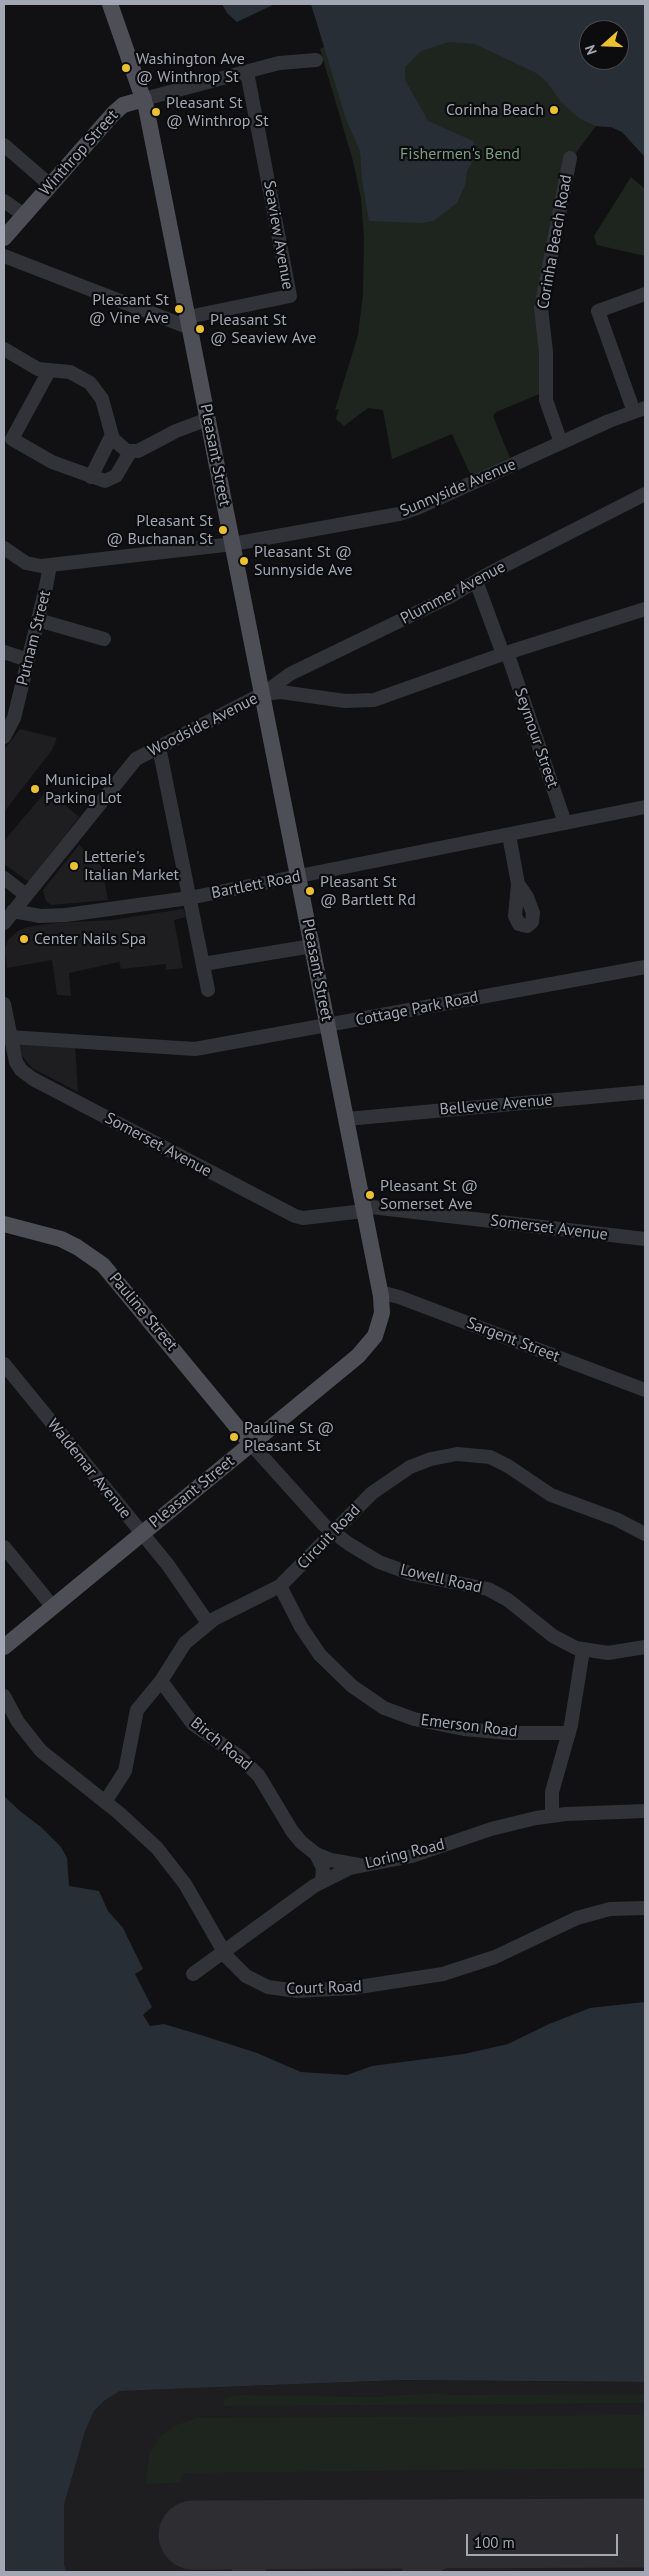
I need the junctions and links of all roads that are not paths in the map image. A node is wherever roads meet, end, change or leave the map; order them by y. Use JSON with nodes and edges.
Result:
{"nodes":[{"id":1,"x":110,"y":4,"type":"edge"},
{"id":2,"x":316,"y":60,"type":"dead end"},
{"id":3,"x":247,"y":72,"type":"junction"},
{"id":4,"x":144,"y":99,"type":"junction"},
{"id":5,"x":4,"y":145,"type":"edge"},
{"id":6,"x":570,"y":158,"type":"dead end"},
{"id":7,"x":50,"y":186,"type":"junction"},
{"id":8,"x":4,"y":201,"type":"edge"},
{"id":9,"x":24,"y":215,"type":"junction"},
{"id":10,"x":4,"y":238,"type":"edge"},
{"id":11,"x":4,"y":256,"type":"edge"},
{"id":12,"x":645,"y":294,"type":"edge"},
{"id":13,"x":189,"y":323,"type":"junction"},
{"id":14,"x":4,"y":349,"type":"edge"},
{"id":15,"x":49,"y":371,"type":"junction"},
{"id":16,"x":639,"y":410,"type":"edge"},
{"id":17,"x":208,"y":419,"type":"junction"},
{"id":18,"x":112,"y":435,"type":"junction"},
{"id":19,"x":562,"y":443,"type":"junction"},
{"id":20,"x":130,"y":452,"type":"junction"},
{"id":21,"x":91,"y":477,"type":"junction"},
{"id":22,"x":645,"y":494,"type":"edge"},
{"id":23,"x":232,"y":544,"type":"junction"},
{"id":24,"x":4,"y":548,"type":"edge"},
{"id":25,"x":50,"y":565,"type":"junction"},
{"id":26,"x":476,"y":581,"type":"junction"},
{"id":27,"x":645,"y":609,"type":"edge"},
{"id":28,"x":38,"y":620,"type":"junction"},
{"id":29,"x":104,"y":639,"type":"dead end"},
{"id":30,"x":4,"y":652,"type":"edge"},
{"id":31,"x":505,"y":653,"type":"junction"},
{"id":32,"x":28,"y":660,"type":"junction"},
{"id":33,"x":262,"y":694,"type":"junction"},
{"id":34,"x":4,"y":737,"type":"edge"},
{"id":35,"x":159,"y":747,"type":"junction"},
{"id":36,"x":645,"y":808,"type":"edge"},
{"id":37,"x":565,"y":823,"type":"junction"},
{"id":38,"x":508,"y":835,"type":"junction"},
{"id":39,"x":298,"y":876,"type":"junction"},
{"id":40,"x":4,"y":878,"type":"edge"},
{"id":41,"x":518,"y":884,"type":"dead end"},
{"id":42,"x":26,"y":895,"type":"junction"},
{"id":43,"x":189,"y":898,"type":"junction"},
{"id":44,"x":13,"y":911,"type":"junction"},
{"id":45,"x":4,"y":923,"type":"edge"},
{"id":46,"x":312,"y":946,"type":"junction"},
{"id":47,"x":203,"y":964,"type":"junction"},
{"id":48,"x":645,"y":967,"type":"edge"},
{"id":49,"x":208,"y":990,"type":"dead end"},
{"id":50,"x":4,"y":1004,"type":"edge"},
{"id":51,"x":328,"y":1026,"type":"junction"},
{"id":52,"x":10,"y":1037,"type":"junction"},
{"id":53,"x":645,"y":1092,"type":"edge"},
{"id":54,"x":346,"y":1119,"type":"junction"},
{"id":55,"x":364,"y":1209,"type":"junction"},
{"id":56,"x":4,"y":1224,"type":"edge"},
{"id":57,"x":645,"y":1239,"type":"edge"},
{"id":58,"x":380,"y":1292,"type":"junction"},
{"id":59,"x":4,"y":1364,"type":"edge"},
{"id":60,"x":645,"y":1390,"type":"edge"},
{"id":61,"x":251,"y":1444,"type":"junction"},
{"id":62,"x":333,"y":1532,"type":"junction"},
{"id":63,"x":141,"y":1534,"type":"junction"},
{"id":64,"x":645,"y":1534,"type":"edge"},
{"id":65,"x":4,"y":1546,"type":"edge"},
{"id":66,"x":280,"y":1586,"type":"junction"},
{"id":67,"x":53,"y":1607,"type":"junction"},
{"id":68,"x":208,"y":1623,"type":"junction"},
{"id":69,"x":4,"y":1647,"type":"edge"},
{"id":70,"x":645,"y":1647,"type":"edge"},
{"id":71,"x":583,"y":1650,"type":"junction"},
{"id":72,"x":161,"y":1681,"type":"junction"},
{"id":73,"x":4,"y":1696,"type":"edge"},
{"id":74,"x":569,"y":1733,"type":"junction"},
{"id":75,"x":105,"y":1802,"type":"junction"},
{"id":76,"x":645,"y":1811,"type":"edge"},
{"id":77,"x":552,"y":1815,"type":"junction"},
{"id":78,"x":316,"y":1854,"type":"junction"},
{"id":79,"x":360,"y":1866,"type":"junction"},
{"id":80,"x":322,"y":1881,"type":"junction"},
{"id":81,"x":645,"y":1908,"type":"edge"},
{"id":82,"x":224,"y":1952,"type":"junction"},
{"id":83,"x":193,"y":1974,"type":"dead end"}],
"edges":[{"from":1,"to":4,"type":"main road","name":"Pleasant Street"},
{"from":2,"to":3,"type":"street","name":"Winthrop Street"},
{"from":3,"to":4,"type":"street","name":"Winthrop Street"},
{"from":3,"to":13,"type":"street","name":"Seaview Avenue"},
{"from":4,"to":7,"type":"main road","name":"Winthrop Street"},
{"from":4,"to":13,"type":"main road","name":"Pleasant Street"},
{"from":5,"to":7,"type":"street"},
{"from":6,"to":19,"type":"street","name":"Corinha Beach Road"},
{"from":7,"to":9,"type":"main road","name":"Winthrop Street"},
{"from":8,"to":9,"type":"street"},
{"from":9,"to":10,"type":"main road","name":"Winthrop Street"},
{"from":11,"to":13,"type":"street"},
{"from":12,"to":16,"type":"street"},
{"from":13,"to":17,"type":"main road","name":"Pleasant Street"},
{"from":14,"to":15,"type":"street"},
{"from":15,"to":18,"type":"street"},
{"from":15,"to":21,"type":"street"},
{"from":16,"to":19,"type":"street","name":"Sunnyside Avenue"},
{"from":17,"to":20,"type":"street"},
{"from":17,"to":23,"type":"main road","name":"Pleasant Street"},
{"from":18,"to":20,"type":"street"},
{"from":18,"to":21,"type":"street"},
{"from":19,"to":23,"type":"street","name":"Sunnyside Avenue"},
{"from":20,"to":21,"type":"street"},
{"from":22,"to":26,"type":"street","name":"Plummer Avenue"},
{"from":23,"to":25,"type":"street","name":"Sunnyside Avenue"},
{"from":23,"to":33,"type":"main road","name":"Pleasant Street"},
{"from":24,"to":25,"type":"street","name":"Sunnyside Avenue"},
{"from":25,"to":28,"type":"street","name":"Putnam Street"},
{"from":26,"to":31,"type":"street","name":"Seymour Street"},
{"from":26,"to":33,"type":"street","name":"Plummer Avenue"},
{"from":27,"to":31,"type":"street","name":"Woodside Avenue"},
{"from":28,"to":29,"type":"street"},
{"from":28,"to":32,"type":"street","name":"Putnam Street"},
{"from":30,"to":32,"type":"street"},
{"from":31,"to":33,"type":"street","name":"Woodside Avenue"},
{"from":31,"to":37,"type":"street","name":"Seymour Street"},
{"from":32,"to":34,"type":"street","name":"Putnam Street"},
{"from":33,"to":35,"type":"street","name":"Woodside Avenue"},
{"from":33,"to":39,"type":"main road","name":"Pleasant Street"},
{"from":35,"to":42,"type":"street","name":"Woodside Avenue"},
{"from":35,"to":43,"type":"street"},
{"from":36,"to":37,"type":"street","name":"Bartlett Road"},
{"from":37,"to":38,"type":"street","name":"Bartlett Road"},
{"from":38,"to":39,"type":"street","name":"Bartlett Road"},
{"from":38,"to":41,"type":"street"},
{"from":39,"to":43,"type":"street","name":"Bartlett Road"},
{"from":39,"to":46,"type":"main road","name":"Pleasant Street"},
{"from":40,"to":42,"type":"street"},
{"from":42,"to":44,"type":"street","name":"Woodside Avenue"},
{"from":43,"to":44,"type":"street","name":"Bartlett Road"},
{"from":43,"to":47,"type":"street"},
{"from":44,"to":45,"type":"street","name":"Woodside Avenue"},
{"from":46,"to":47,"type":"street"},
{"from":46,"to":51,"type":"main road","name":"Pleasant Street"},
{"from":47,"to":49,"type":"street"},
{"from":48,"to":51,"type":"street","name":"Cottage Park Road"},
{"from":50,"to":52,"type":"street","name":"Somerset Avenue"},
{"from":51,"to":52,"type":"street","name":"Cottage Park Road"},
{"from":51,"to":54,"type":"main road","name":"Pleasant Street"},
{"from":52,"to":55,"type":"street","name":"Somerset Avenue"},
{"from":53,"to":54,"type":"street","name":"Bellevue Avenue"},
{"from":54,"to":55,"type":"main road","name":"Pleasant Street"},
{"from":55,"to":57,"type":"street","name":"Somerset Avenue"},
{"from":55,"to":58,"type":"main road","name":"Pleasant Street"},
{"from":56,"to":61,"type":"main road","name":"Pauline Street"},
{"from":58,"to":60,"type":"street","name":"Sargent Street"},
{"from":58,"to":61,"type":"main road","name":"Pleasant Street"},
{"from":59,"to":63,"type":"street","name":"Waldemar Avenue"},
{"from":61,"to":62,"type":"street","name":"Lowell Road"},
{"from":61,"to":63,"type":"main road","name":"Pleasant Street"},
{"from":62,"to":64,"type":"street","name":"Circuit Road"},
{"from":62,"to":66,"type":"street","name":"Circuit Road"},
{"from":62,"to":71,"type":"street","name":"Lowell Road"},
{"from":63,"to":67,"type":"main road","name":"Pleasant Street"},
{"from":63,"to":68,"type":"street","name":"Waldemar Avenue"},
{"from":65,"to":67,"type":"street"},
{"from":66,"to":68,"type":"street","name":"Circuit Road"},
{"from":66,"to":74,"type":"street","name":"Emerson Road"},
{"from":67,"to":69,"type":"main road","name":"Pleasant Street"},
{"from":68,"to":72,"type":"street","name":"Circuit Road"},
{"from":70,"to":71,"type":"street","name":"Lowell Road"},
{"from":71,"to":74,"type":"street"},
{"from":72,"to":75,"type":"street","name":"Circuit Road"},
{"from":72,"to":78,"type":"street","name":"Birch Road"},
{"from":73,"to":75,"type":"street","name":"Court Road"},
{"from":74,"to":77,"type":"street"},
{"from":75,"to":82,"type":"street","name":"Court Road"},
{"from":76,"to":77,"type":"street","name":"Loring Road"},
{"from":77,"to":79,"type":"street","name":"Loring Road"},
{"from":78,"to":79,"type":"street","name":"Birch Road"},
{"from":78,"to":80,"type":"street"},
{"from":79,"to":80,"type":"street","name":"Loring Road"},
{"from":80,"to":82,"type":"street","name":"Loring Road"},
{"from":81,"to":82,"type":"street","name":"Court Road"},
{"from":82,"to":83,"type":"street","name":"Loring Road"}]}
